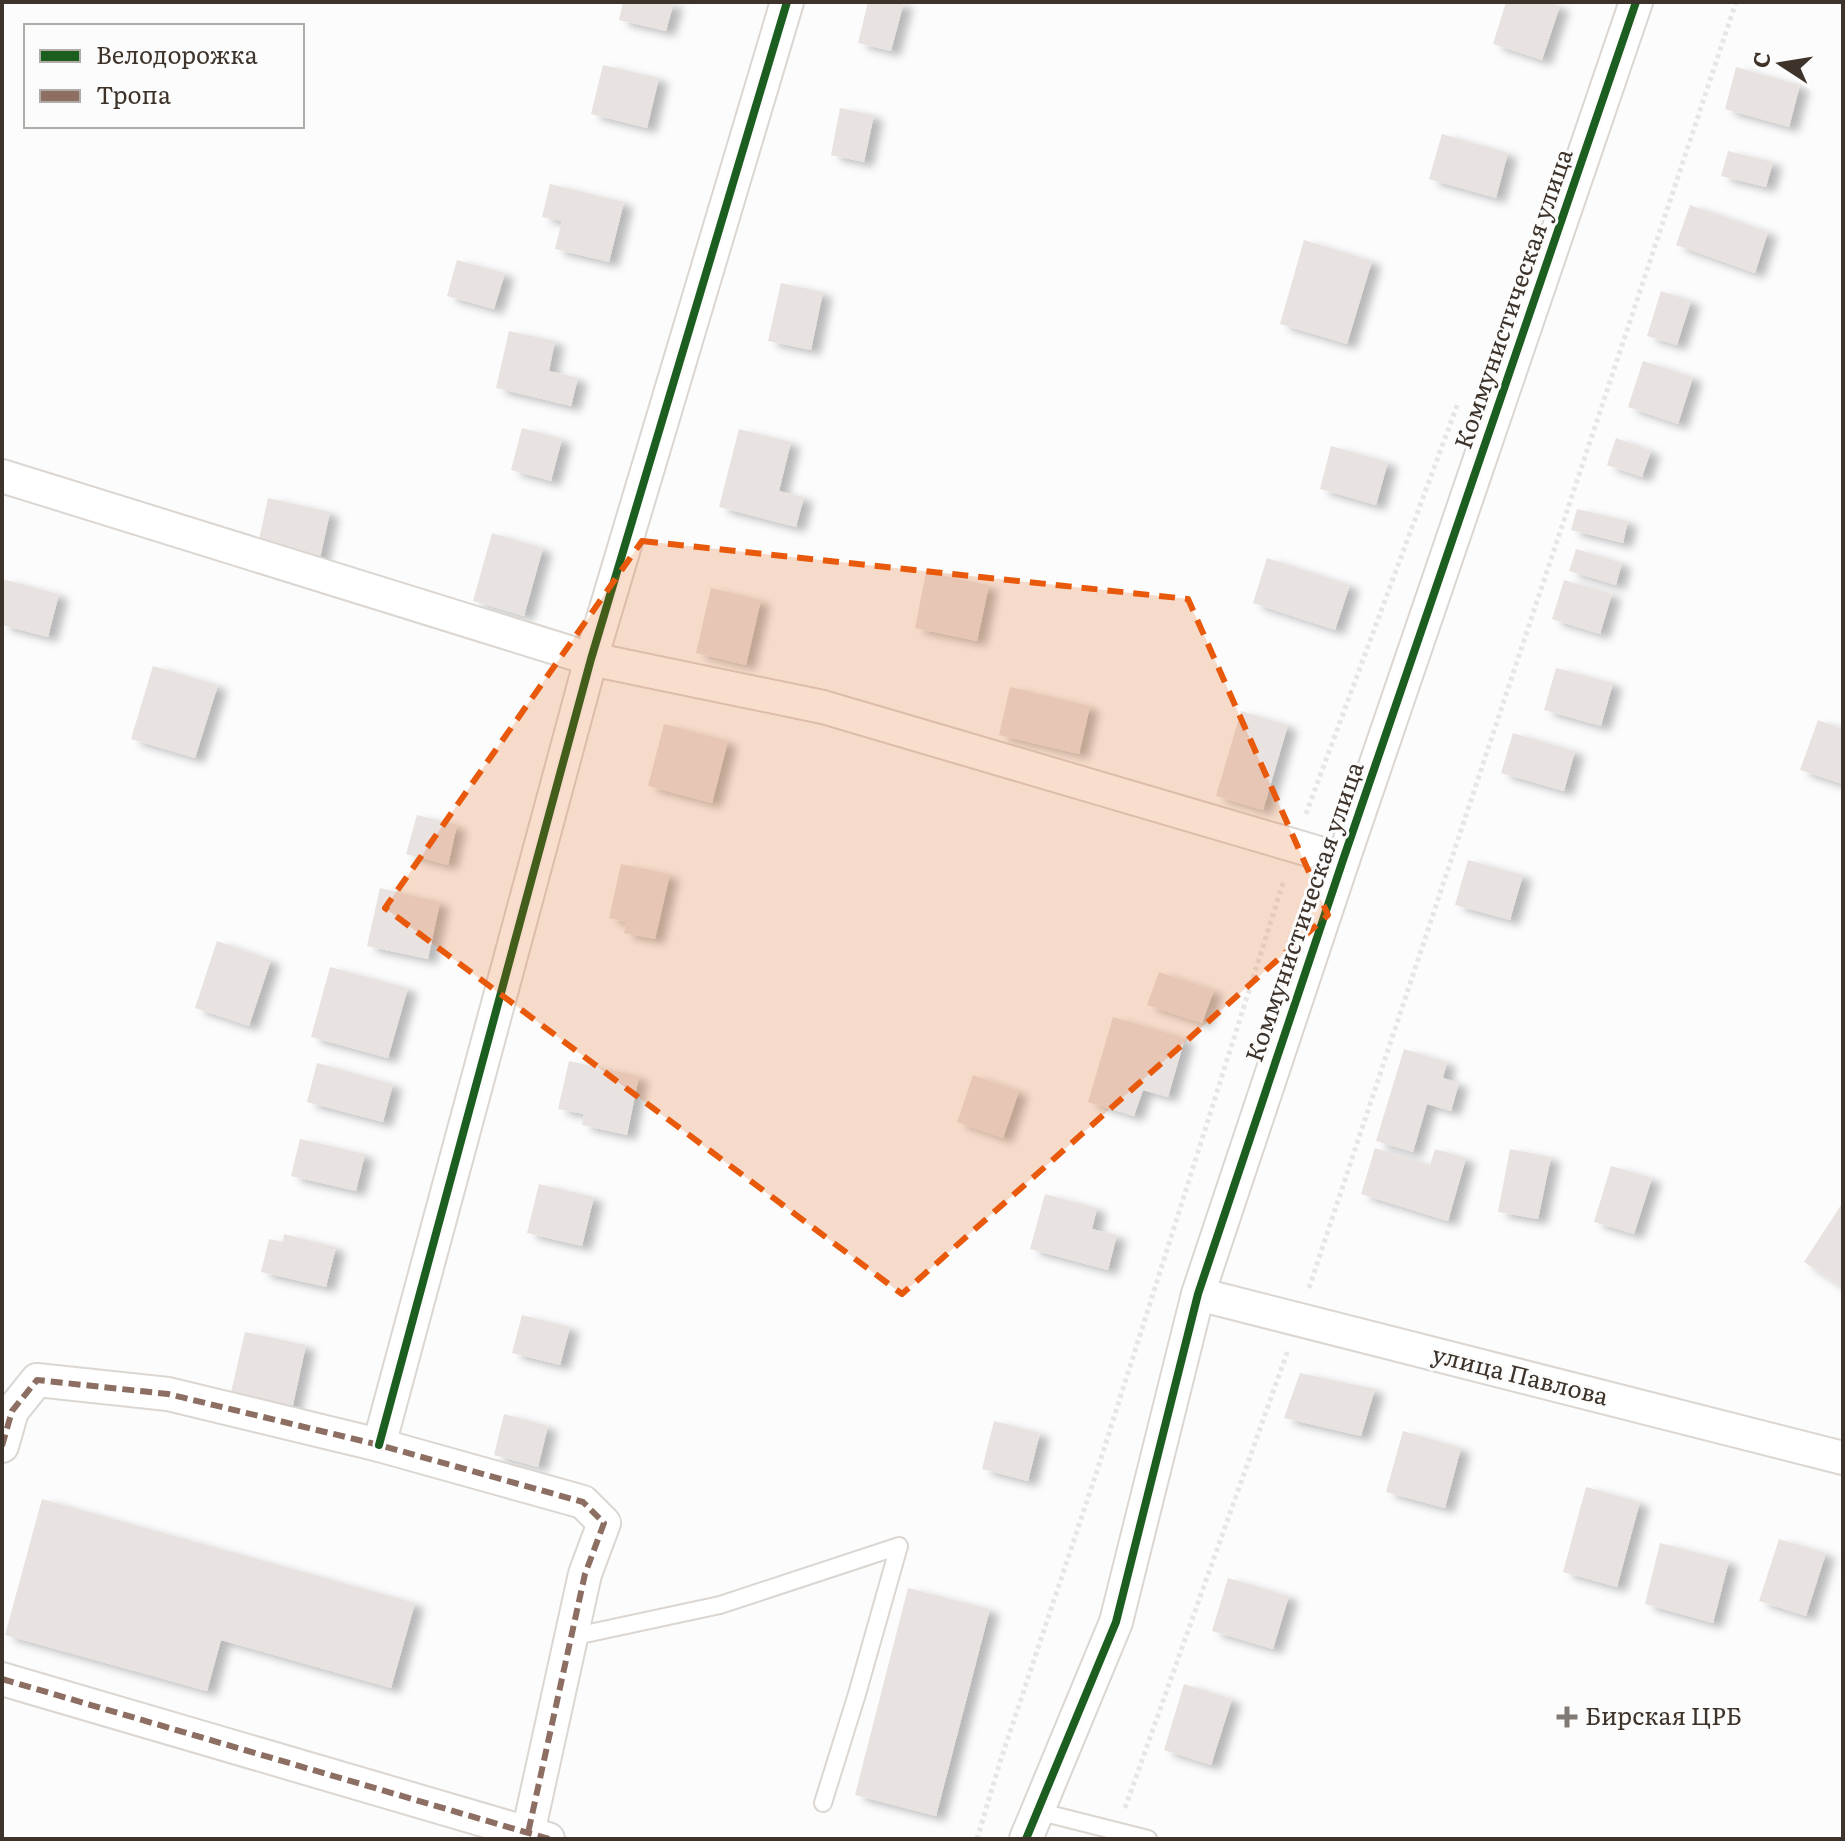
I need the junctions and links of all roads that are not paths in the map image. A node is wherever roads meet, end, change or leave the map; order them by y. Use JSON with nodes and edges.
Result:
{"nodes":[{"id":1,"x":787,"y":2,"type":"edge"},
{"id":2,"x":1636,"y":2,"type":"edge"},
{"id":3,"x":2,"y":476,"type":"edge"},
{"id":4,"x":591,"y":659,"type":"junction"},
{"id":5,"x":1343,"y":860,"type":"junction"},
{"id":6,"x":1198,"y":1294,"type":"junction"},
{"id":7,"x":379,"y":1445,"type":"junction"},
{"id":8,"x":2,"y":1446,"type":"edge"},
{"id":9,"x":1843,"y":1458,"type":"edge"},
{"id":10,"x":571,"y":1637,"type":"junction"},
{"id":11,"x":2,"y":1679,"type":"edge"},
{"id":12,"x":823,"y":1803,"type":"dead end"},
{"id":13,"x":1032,"y":1825,"type":"edge"},
{"id":14,"x":538,"y":1836,"type":"edge"},
{"id":15,"x":1148,"y":1839,"type":"edge"}],
"edges":[{"from":1,"to":4,"type":"street"},
{"from":2,"to":5,"type":"street","name":"Коммунистическая улица"},
{"from":3,"to":4,"type":"street"},
{"from":4,"to":5,"type":"street"},
{"from":4,"to":7,"type":"street"},
{"from":5,"to":6,"type":"street","name":"Коммунистическая улица"},
{"from":6,"to":9,"type":"street","name":"улица Павлова"},
{"from":6,"to":13,"type":"street","name":"Коммунистическая улица"},
{"from":7,"to":8,"type":"street"},
{"from":7,"to":10,"type":"street"},
{"from":10,"to":12,"type":"lane"},
{"from":10,"to":14,"type":"street"},
{"from":11,"to":14,"type":"street"},
{"from":13,"to":15,"type":"lane"}]}
